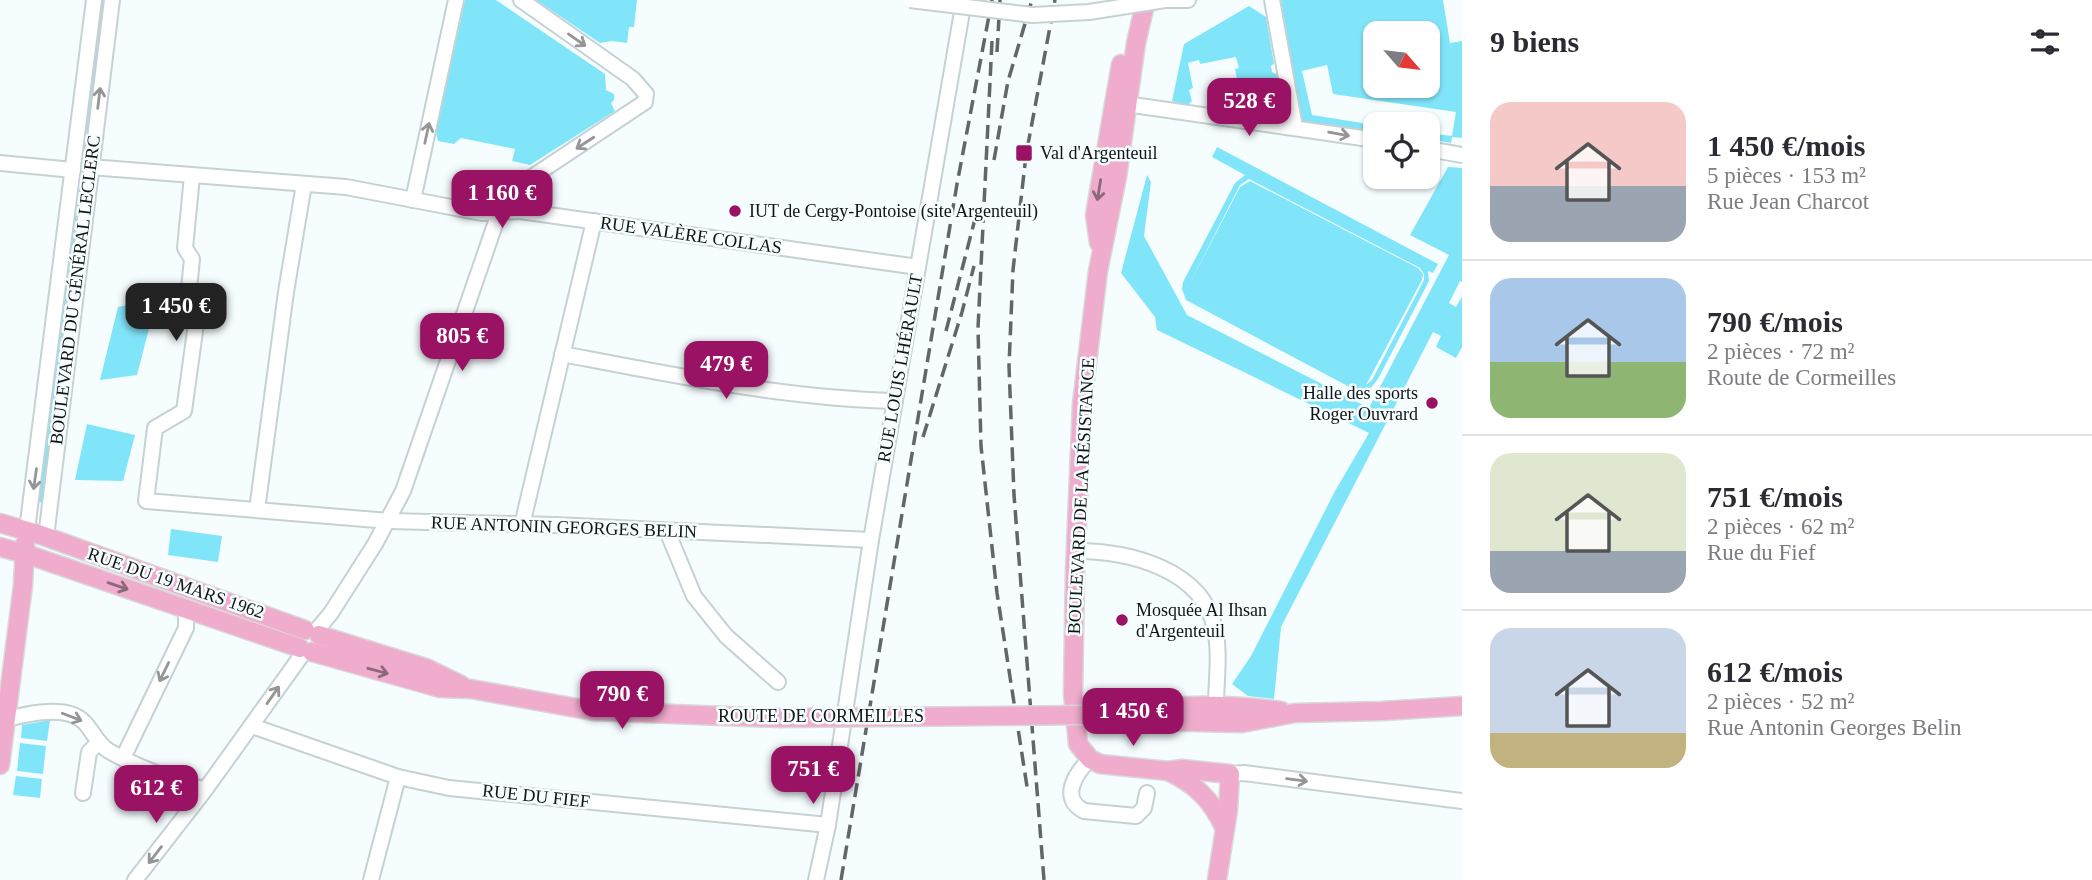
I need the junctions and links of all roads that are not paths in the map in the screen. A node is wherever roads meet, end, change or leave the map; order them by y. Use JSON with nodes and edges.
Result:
{"nodes":[{"id":1,"x":94,"y":0,"type":"edge"},
{"id":2,"x":112,"y":0,"type":"edge"},
{"id":3,"x":456,"y":0,"type":"edge"},
{"id":4,"x":521,"y":0,"type":"edge"},
{"id":5,"x":910,"y":0,"type":"edge"},
{"id":6,"x":964,"y":0,"type":"edge"},
{"id":7,"x":1144,"y":0,"type":"edge"},
{"id":8,"x":1165,"y":0,"type":"edge"},
{"id":9,"x":1188,"y":0,"type":"edge"},
{"id":10,"x":1272,"y":0,"type":"edge"},
{"id":11,"x":1126,"y":104,"type":"junction"},
{"id":12,"x":1295,"y":127,"type":"junction"},
{"id":13,"x":1363,"y":138,"type":"edge"},
{"id":14,"x":1440,"y":151,"type":"edge"},
{"id":15,"x":1462,"y":155,"type":"edge"},
{"id":16,"x":0,"y":163,"type":"edge"},
{"id":17,"x":90,"y":167,"type":"junction"},
{"id":18,"x":73,"y":170,"type":"junction"},
{"id":19,"x":192,"y":176,"type":"junction"},
{"id":20,"x":304,"y":184,"type":"junction"},
{"id":21,"x":412,"y":200,"type":"junction"},
{"id":22,"x":499,"y":213,"type":"junction"},
{"id":23,"x":593,"y":221,"type":"junction"},
{"id":24,"x":1101,"y":257,"type":"junction"},
{"id":25,"x":918,"y":267,"type":"junction"},
{"id":26,"x":562,"y":354,"type":"junction"},
{"id":27,"x":895,"y":401,"type":"junction"},
{"id":28,"x":257,"y":510,"type":"junction"},
{"id":29,"x":389,"y":521,"type":"junction"},
{"id":30,"x":0,"y":523,"type":"edge"},
{"id":31,"x":522,"y":526,"type":"junction"},
{"id":32,"x":27,"y":530,"type":"junction"},
{"id":33,"x":667,"y":531,"type":"junction"},
{"id":34,"x":46,"y":537,"type":"junction"},
{"id":35,"x":871,"y":540,"type":"junction"},
{"id":36,"x":0,"y":547,"type":"edge"},
{"id":37,"x":1076,"y":551,"type":"junction"},
{"id":38,"x":38,"y":558,"type":"junction"},
{"id":39,"x":186,"y":609,"type":"junction"},
{"id":40,"x":313,"y":632,"type":"junction"},
{"id":41,"x":306,"y":651,"type":"junction"},
{"id":42,"x":778,"y":682,"type":"dead end"},
{"id":43,"x":471,"y":689,"type":"junction"},
{"id":44,"x":1216,"y":704,"type":"junction"},
{"id":45,"x":1462,"y":706,"type":"edge"},
{"id":46,"x":1295,"y":713,"type":"junction"},
{"id":47,"x":1089,"y":715,"type":"junction"},
{"id":48,"x":3,"y":720,"type":"edge"},
{"id":49,"x":1217,"y":723,"type":"junction"},
{"id":50,"x":252,"y":726,"type":"junction"},
{"id":51,"x":99,"y":743,"type":"junction"},
{"id":52,"x":123,"y":758,"type":"junction"},
{"id":53,"x":1090,"y":759,"type":"junction"},
{"id":54,"x":0,"y":765,"type":"edge"},
{"id":55,"x":1168,"y":771,"type":"junction"},
{"id":56,"x":1230,"y":774,"type":"junction"},
{"id":57,"x":398,"y":777,"type":"junction"},
{"id":58,"x":205,"y":790,"type":"junction"},
{"id":59,"x":83,"y":793,"type":"dead end"},
{"id":60,"x":1147,"y":793,"type":"dead end"},
{"id":61,"x":1462,"y":801,"type":"edge"},
{"id":62,"x":828,"y":825,"type":"junction"},
{"id":63,"x":1224,"y":827,"type":"junction"},
{"id":64,"x":135,"y":880,"type":"edge"},
{"id":65,"x":371,"y":880,"type":"edge"},
{"id":66,"x":816,"y":880,"type":"edge"},
{"id":67,"x":1217,"y":880,"type":"edge"}],
"edges":[{"from":1,"to":18,"type":"street","name":"BOULEVARD DU GÉNÉRAL LECLERC"},
{"from":17,"to":2,"type":"street","name":"BOULEVARD DU GÉNÉRAL LECLERC","one_way":true},
{"from":21,"to":3,"type":"street","one_way":true},
{"from":4,"to":22,"type":"street","one_way":true},
{"from":5,"to":8,"type":"street","bridge":true},
{"from":6,"to":25,"type":"street","name":"RUE LOUIS LHÉRAULT"},
{"from":7,"to":11,"type":"main road","name":"BOULEVARD DE LA RÉSISTANCE"},
{"from":7,"to":24,"type":"main road","name":"BOULEVARD DE LA RÉSISTANCE","one_way":true},
{"from":8,"to":9,"type":"street"},
{"from":10,"to":12,"type":"street"},
{"from":11,"to":12,"type":"street"},
{"from":11,"to":24,"type":"main road","name":"BOULEVARD DE LA RÉSISTANCE"},
{"from":12,"to":13,"type":"street","one_way":true},
{"from":14,"to":15,"type":"street"},
{"from":16,"to":18,"type":"street"},
{"from":17,"to":19,"type":"street","name":"RUE VALÈRE COLLAS"},
{"from":17,"to":34,"type":"street","name":"BOULEVARD DU GÉNÉRAL LECLERC"},
{"from":18,"to":32,"type":"street","name":"BOULEVARD DU GÉNÉRAL LECLERC","one_way":true},
{"from":19,"to":20,"type":"street","name":"RUE VALÈRE COLLAS"},
{"from":19,"to":28,"type":"street","name":"RUE ANTONIN GEORGES BELIN"},
{"from":20,"to":21,"type":"street","name":"RUE VALÈRE COLLAS"},
{"from":20,"to":28,"type":"street"},
{"from":21,"to":22,"type":"street","name":"RUE VALÈRE COLLAS"},
{"from":22,"to":23,"type":"street","name":"RUE VALÈRE COLLAS"},
{"from":22,"to":29,"type":"street"},
{"from":23,"to":25,"type":"street","name":"RUE VALÈRE COLLAS"},
{"from":23,"to":26,"type":"street"},
{"from":24,"to":37,"type":"main road","name":"BOULEVARD DE LA RÉSISTANCE"},
{"from":25,"to":27,"type":"street","name":"RUE LOUIS LHÉRAULT"},
{"from":26,"to":27,"type":"street"},
{"from":26,"to":31,"type":"street"},
{"from":27,"to":35,"type":"street","name":"RUE LOUIS LHÉRAULT"},
{"from":28,"to":29,"type":"street","name":"RUE ANTONIN GEORGES BELIN"},
{"from":29,"to":31,"type":"street","name":"RUE ANTONIN GEORGES BELIN"},
{"from":29,"to":40,"type":"street"},
{"from":30,"to":32,"type":"main road","name":"RUE DU 19 MARS 1962"},
{"from":31,"to":33,"type":"street","name":"RUE ANTONIN GEORGES BELIN"},
{"from":32,"to":34,"type":"main road","name":"RUE DU 19 MARS 1962"},
{"from":32,"to":38,"type":"main road","name":"BOULEVARD DU GÉNÉRAL LECLERC"},
{"from":33,"to":35,"type":"street","name":"RUE ANTONIN GEORGES BELIN"},
{"from":33,"to":42,"type":"street"},
{"from":34,"to":38,"type":"main road","name":"BOULEVARD DU GÉNÉRAL LECLERC"},
{"from":34,"to":40,"type":"main road","name":"RUE DU 19 MARS 1962"},
{"from":35,"to":62,"type":"street","name":"RUE LOUIS LHÉRAULT"},
{"from":36,"to":38,"type":"main road","name":"RUE DU 19 MARS 1962"},
{"from":37,"to":44,"type":"street"},
{"from":37,"to":53,"type":"main road","name":"BOULEVARD DE LA RÉSISTANCE"},
{"from":38,"to":39,"type":"main road","name":"RUE DU 19 MARS 1962","one_way":true},
{"from":38,"to":48,"type":"main road","name":"BOULEVARD DU GÉNÉRAL LECLERC"},
{"from":39,"to":41,"type":"main road","name":"RUE DU 19 MARS 1962"},
{"from":39,"to":52,"type":"street","one_way":true},
{"from":40,"to":41,"type":"main road"},
{"from":40,"to":43,"type":"main road","name":"RUE DU 19 MARS 1962"},
{"from":41,"to":43,"type":"main road","name":"RUE DU 19 MARS 1962","one_way":true},
{"from":50,"to":41,"type":"street","one_way":true},
{"from":43,"to":47,"type":"main road","name":"ROUTE DE CORMEILLES","bridge":true},
{"from":44,"to":46,"type":"main road","name":"ROUTE DE CORMEILLES"},
{"from":44,"to":47,"type":"main road","name":"ROUTE DE CORMEILLES"},
{"from":44,"to":49,"type":"street"},
{"from":45,"to":46,"type":"main road","name":"ROUTE DE CORMEILLES"},
{"from":46,"to":49,"type":"main road","name":"ROUTE DE CORMEILLES"},
{"from":47,"to":49,"type":"main road","name":"ROUTE DE CORMEILLES"},
{"from":48,"to":51,"type":"street","one_way":true},
{"from":48,"to":54,"type":"main road","name":"BOULEVARD DU GÉNÉRAL LECLERC"},
{"from":50,"to":57,"type":"street","name":"RUE DU FIEF"},
{"from":50,"to":58,"type":"street"},
{"from":51,"to":52,"type":"street"},
{"from":51,"to":59,"type":"street"},
{"from":52,"to":58,"type":"street"},
{"from":53,"to":55,"type":"main road"},
{"from":53,"to":60,"type":"street"},
{"from":55,"to":56,"type":"main road"},
{"from":55,"to":63,"type":"main road"},
{"from":56,"to":61,"type":"street","one_way":true},
{"from":56,"to":63,"type":"main road"},
{"from":57,"to":62,"type":"street","name":"RUE DU FIEF"},
{"from":57,"to":65,"type":"street"},
{"from":58,"to":64,"type":"street","one_way":true},
{"from":62,"to":66,"type":"street","name":"RUE LOUIS LHÉRAULT"},
{"from":63,"to":67,"type":"main road"}]}
